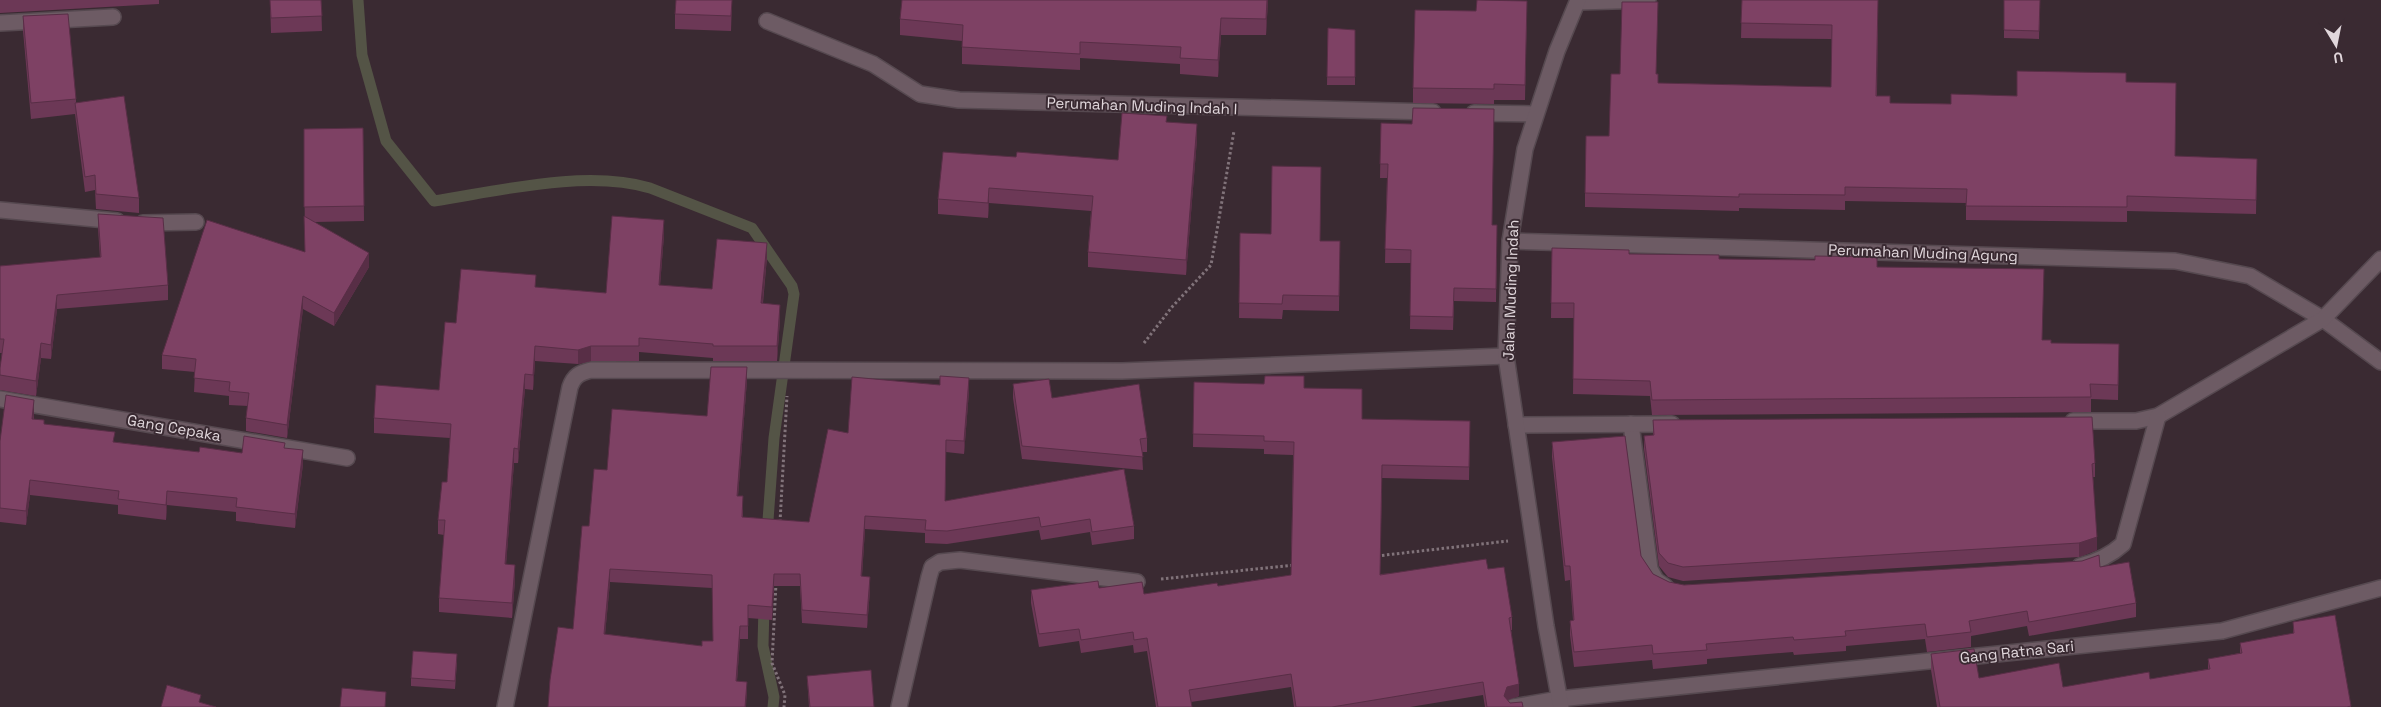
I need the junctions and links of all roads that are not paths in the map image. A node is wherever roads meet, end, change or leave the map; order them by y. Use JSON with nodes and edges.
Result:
{"nodes":[{"id":1,"x":1648,"y":0,"type":"edge"},
{"id":2,"x":1578,"y":1,"type":"edge"},
{"id":3,"x":113,"y":17,"type":"dead end"},
{"id":4,"x":767,"y":21,"type":"dead end"},
{"id":5,"x":0,"y":23,"type":"edge"},
{"id":6,"x":1535,"y":114,"type":"junction"},
{"id":7,"x":0,"y":210,"type":"edge"},
{"id":8,"x":196,"y":222,"type":"dead end"},
{"id":9,"x":1510,"y":242,"type":"junction"},
{"id":10,"x":2381,"y":259,"type":"edge"},
{"id":11,"x":2323,"y":320,"type":"junction"},
{"id":12,"x":1506,"y":356,"type":"junction"},
{"id":13,"x":2381,"y":362,"type":"edge"},
{"id":14,"x":0,"y":399,"type":"edge"},
{"id":15,"x":2158,"y":416,"type":"junction"},
{"id":16,"x":2057,"y":421,"type":"edge"},
{"id":17,"x":1631,"y":424,"type":"junction"},
{"id":18,"x":1691,"y":424,"type":"edge"},
{"id":19,"x":1516,"y":425,"type":"junction"},
{"id":20,"x":347,"y":458,"type":"dead end"},
{"id":21,"x":2062,"y":567,"type":"edge"},
{"id":22,"x":1137,"y":582,"type":"edge"},
{"id":23,"x":2381,"y":588,"type":"edge"},
{"id":24,"x":1683,"y":590,"type":"edge"},
{"id":25,"x":1560,"y":703,"type":"edge"},
{"id":26,"x":505,"y":707,"type":"edge"},
{"id":27,"x":899,"y":707,"type":"edge"},
{"id":28,"x":1514,"y":707,"type":"edge"}],
"edges":[{"from":1,"to":2,"type":"street"},
{"from":2,"to":6,"type":"street","name":"Jalan Muding Indah"},
{"from":3,"to":5,"type":"street"},
{"from":4,"to":6,"type":"street","name":"Perumahan Muding Indah I"},
{"from":6,"to":9,"type":"street","name":"Jalan Muding Indah"},
{"from":7,"to":8,"type":"street"},
{"from":9,"to":11,"type":"street","name":"Perumahan Muding Agung"},
{"from":9,"to":12,"type":"street","name":"Jalan Muding Indah"},
{"from":10,"to":11,"type":"street"},
{"from":11,"to":13,"type":"street","name":"Perumahan Muding Agung"},
{"from":11,"to":15,"type":"street"},
{"from":12,"to":19,"type":"street","name":"Jalan Muding Indah"},
{"from":12,"to":26,"type":"street"},
{"from":14,"to":20,"type":"street","name":"Gang Cepaka"},
{"from":15,"to":16,"type":"street"},
{"from":15,"to":21,"type":"street"},
{"from":17,"to":18,"type":"street"},
{"from":17,"to":19,"type":"street"},
{"from":17,"to":24,"type":"street"},
{"from":19,"to":25,"type":"street","name":"Jalan Muding Indah"},
{"from":22,"to":27,"type":"street"},
{"from":23,"to":25,"type":"street","name":"Gang Ratna Sari"},
{"from":25,"to":28,"type":"street","name":"Gang Ratna Sari"}]}
